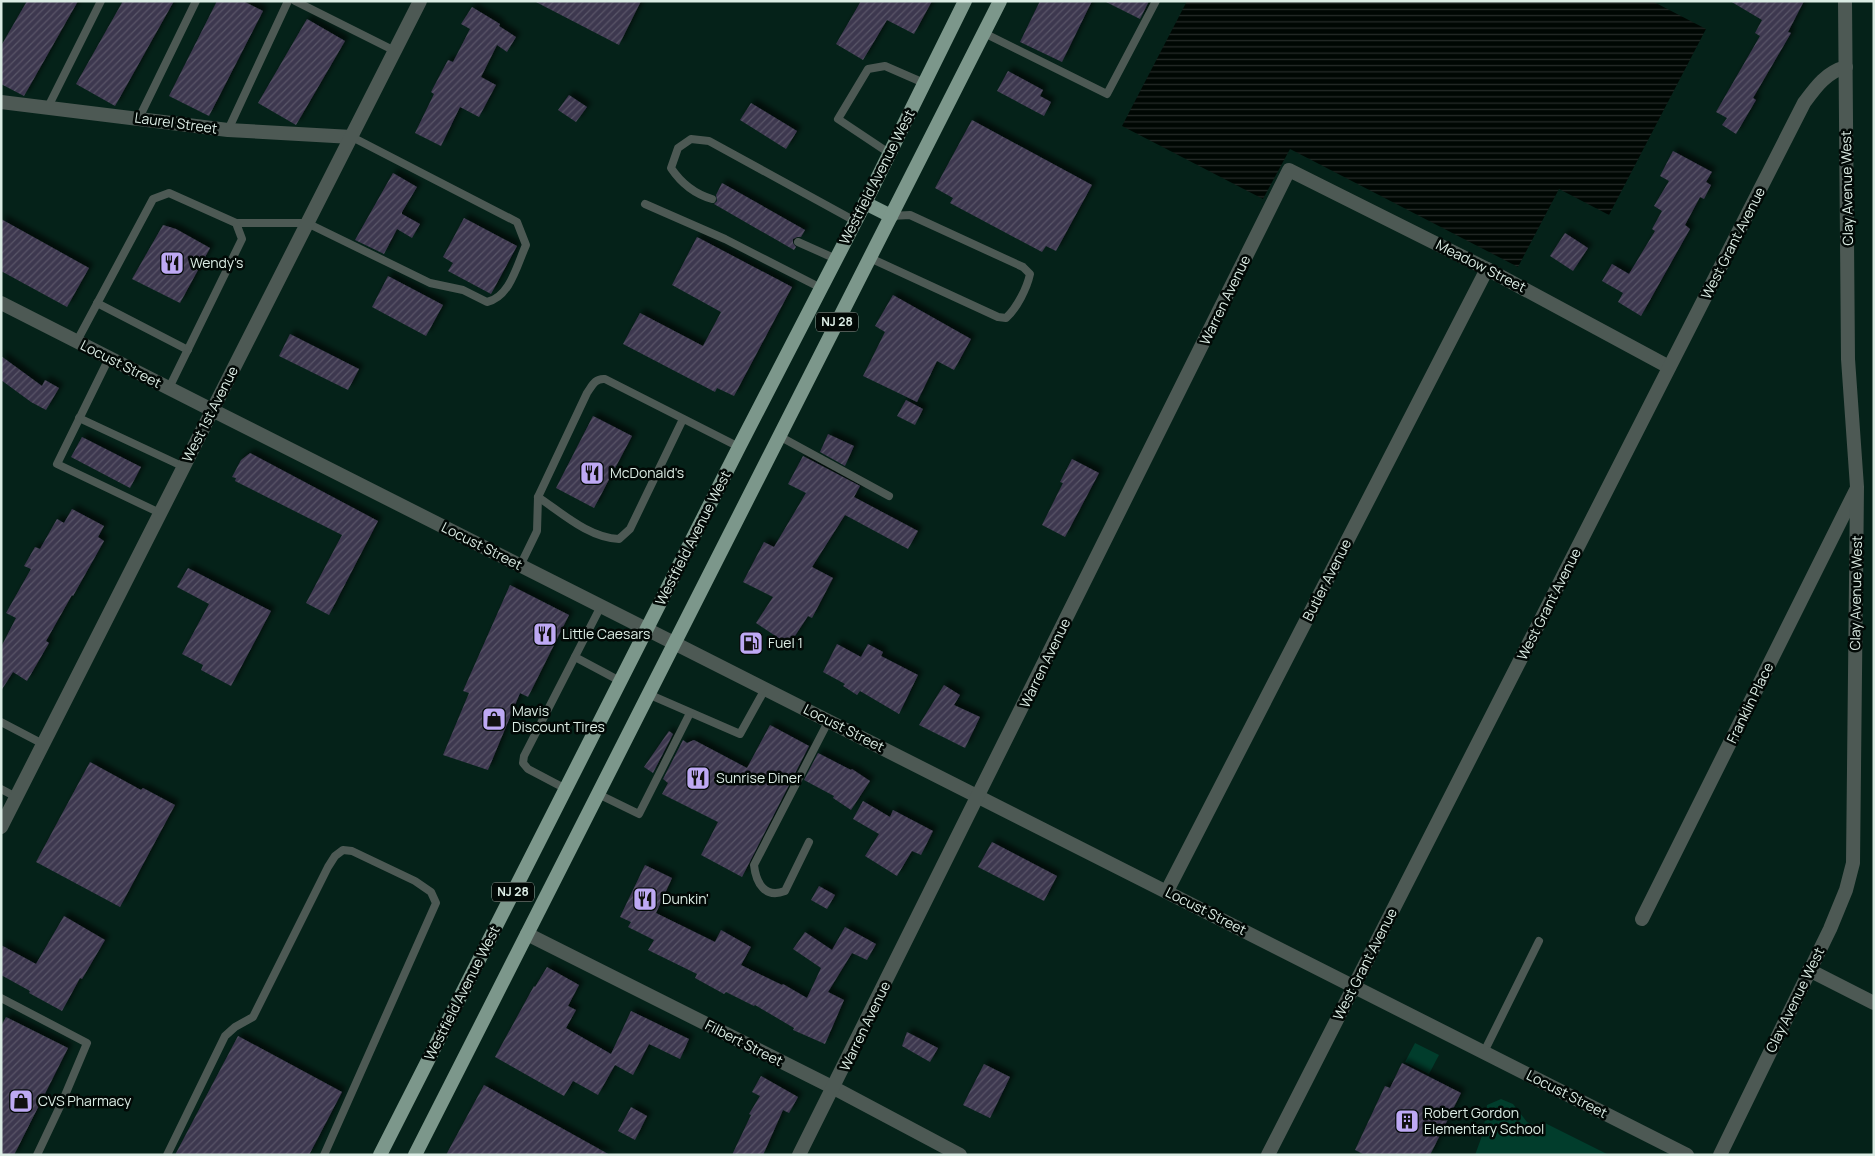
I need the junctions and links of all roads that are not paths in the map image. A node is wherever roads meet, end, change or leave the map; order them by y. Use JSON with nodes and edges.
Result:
{"nodes":[{"id":1,"x":101,"y":1,"type":"edge"},
{"id":2,"x":196,"y":1,"type":"edge"},
{"id":3,"x":288,"y":1,"type":"edge"},
{"id":4,"x":295,"y":1,"type":"edge"},
{"id":5,"x":420,"y":1,"type":"edge"},
{"id":6,"x":965,"y":1,"type":"edge"},
{"id":7,"x":1000,"y":1,"type":"edge"},
{"id":8,"x":1156,"y":1,"type":"edge"},
{"id":9,"x":1845,"y":1,"type":"edge"},
{"id":10,"x":984,"y":33,"type":"junction"},
{"id":11,"x":395,"y":51,"type":"junction"},
{"id":12,"x":1846,"y":67,"type":"junction"},
{"id":13,"x":924,"y":84,"type":"junction"},
{"id":14,"x":1,"y":102,"type":"edge"},
{"id":15,"x":48,"y":107,"type":"junction"},
{"id":16,"x":138,"y":118,"type":"junction"},
{"id":17,"x":228,"y":130,"type":"junction"},
{"id":18,"x":352,"y":137,"type":"junction"},
{"id":19,"x":889,"y":153,"type":"junction"},
{"id":20,"x":1290,"y":170,"type":"joint"},
{"id":21,"x":712,"y":200,"type":"dead end"},
{"id":22,"x":865,"y":202,"type":"junction"},
{"id":23,"x":645,"y":204,"type":"dead end"},
{"id":24,"x":891,"y":216,"type":"junction"},
{"id":25,"x":855,"y":222,"type":"junction"},
{"id":26,"x":236,"y":223,"type":"junction"},
{"id":27,"x":307,"y":224,"type":"junction"},
{"id":28,"x":798,"y":242,"type":"dead end"},
{"id":29,"x":870,"y":258,"type":"junction"},
{"id":30,"x":836,"y":259,"type":"junction"},
{"id":31,"x":1487,"y":268,"type":"junction"},
{"id":32,"x":821,"y":288,"type":"junction"},
{"id":33,"x":1,"y":303,"type":"edge"},
{"id":34,"x":97,"y":303,"type":"junction"},
{"id":35,"x":77,"y":341,"type":"junction"},
{"id":36,"x":188,"y":350,"type":"junction"},
{"id":37,"x":109,"y":358,"type":"junction"},
{"id":38,"x":1669,"y":367,"type":"junction"},
{"id":39,"x":169,"y":388,"type":"junction"},
{"id":40,"x":212,"y":410,"type":"junction"},
{"id":41,"x":79,"y":418,"type":"junction"},
{"id":42,"x":683,"y":419,"type":"junction"},
{"id":43,"x":779,"y":436,"type":"junction"},
{"id":44,"x":739,"y":447,"type":"junction"},
{"id":45,"x":184,"y":467,"type":"junction"},
{"id":46,"x":1857,"y":487,"type":"junction"},
{"id":47,"x":889,"y":496,"type":"dead end"},
{"id":48,"x":538,"y":497,"type":"junction"},
{"id":49,"x":160,"y":513,"type":"junction"},
{"id":50,"x":520,"y":566,"type":"junction"},
{"id":51,"x":601,"y":606,"type":"junction"},
{"id":52,"x":647,"y":629,"type":"junction"},
{"id":53,"x":674,"y":643,"type":"junction"},
{"id":54,"x":575,"y":658,"type":"junction"},
{"id":55,"x":620,"y":681,"type":"junction"},
{"id":56,"x":765,"y":689,"type":"junction"},
{"id":57,"x":648,"y":694,"type":"junction"},
{"id":58,"x":690,"y":713,"type":"junction"},
{"id":59,"x":829,"y":720,"type":"junction"},
{"id":60,"x":1,"y":722,"type":"edge"},
{"id":61,"x":43,"y":744,"type":"junction"},
{"id":62,"x":1,"y":789,"type":"edge"},
{"id":63,"x":566,"y":789,"type":"junction"},
{"id":64,"x":598,"y":794,"type":"junction"},
{"id":65,"x":979,"y":796,"type":"junction"},
{"id":66,"x":16,"y":797,"type":"junction"},
{"id":67,"x":1,"y":827,"type":"edge"},
{"id":68,"x":809,"y":842,"type":"dead end"},
{"id":69,"x":1167,"y":891,"type":"junction"},
{"id":70,"x":1642,"y":919,"type":"dead end"},
{"id":71,"x":527,"y":934,"type":"junction"},
{"id":72,"x":1540,"y":941,"type":"dead end"},
{"id":73,"x":1809,"y":970,"type":"junction"},
{"id":74,"x":1354,"y":986,"type":"junction"},
{"id":75,"x":1,"y":998,"type":"edge"},
{"id":76,"x":1874,"y":1003,"type":"edge"},
{"id":77,"x":1484,"y":1052,"type":"junction"},
{"id":78,"x":834,"y":1088,"type":"junction"},
{"id":79,"x":37,"y":1155,"type":"edge"},
{"id":80,"x":167,"y":1155,"type":"edge"},
{"id":81,"x":324,"y":1155,"type":"edge"},
{"id":82,"x":380,"y":1155,"type":"edge"},
{"id":83,"x":415,"y":1155,"type":"edge"},
{"id":84,"x":799,"y":1155,"type":"edge"},
{"id":85,"x":960,"y":1155,"type":"edge"},
{"id":86,"x":1268,"y":1155,"type":"edge"},
{"id":87,"x":1687,"y":1155,"type":"edge"},
{"id":88,"x":1720,"y":1155,"type":"edge"}],
"edges":[{"from":1,"to":15,"type":"lane"},
{"from":2,"to":16,"type":"lane"},
{"from":3,"to":17,"type":"lane"},
{"from":4,"to":11,"type":"lane"},
{"from":5,"to":11,"type":"street","name":"West 1st Avenue"},
{"from":6,"to":13,"type":"main road","name":"Westfield Avenue West","number":"NJ 28"},
{"from":7,"to":10,"type":"main road","number":"NJ 28"},
{"from":8,"to":10,"type":"lane"},
{"from":9,"to":12,"type":"street","name":"Clay Avenue West"},
{"from":10,"to":24,"type":"main road","number":"NJ 28"},
{"from":11,"to":18,"type":"street","name":"West 1st Avenue"},
{"from":12,"to":38,"type":"street","name":"West Grant Avenue"},
{"from":12,"to":46,"type":"street","name":"Clay Avenue West"},
{"from":13,"to":19,"type":"main road","name":"Westfield Avenue West","number":"NJ 28"},
{"from":13,"to":19,"type":"lane"},
{"from":14,"to":15,"type":"street","name":"Laurel Street"},
{"from":15,"to":16,"type":"street","name":"Laurel Street"},
{"from":16,"to":17,"type":"street","name":"Laurel Street"},
{"from":17,"to":18,"type":"street","name":"Laurel Street"},
{"from":18,"to":27,"type":"street","name":"West 1st Avenue"},
{"from":18,"to":27,"type":"lane"},
{"from":19,"to":22,"type":"main road","name":"Westfield Avenue West","number":"NJ 28"},
{"from":20,"to":31,"type":"street","name":"Meadow Street"},
{"from":20,"to":65,"type":"street","name":"Warren Avenue"},
{"from":21,"to":25,"type":"lane"},
{"from":22,"to":24,"type":"main road"},
{"from":22,"to":25,"type":"main road","name":"Westfield Avenue West","number":"NJ 28"},
{"from":23,"to":32,"type":"lane"},
{"from":24,"to":29,"type":"main road","number":"NJ 28"},
{"from":24,"to":29,"type":"lane"},
{"from":25,"to":30,"type":"main road","name":"Westfield Avenue West","number":"NJ 28"},
{"from":26,"to":27,"type":"lane"},
{"from":26,"to":34,"type":"lane"},
{"from":26,"to":36,"type":"lane"},
{"from":27,"to":40,"type":"street","name":"West 1st Avenue"},
{"from":28,"to":30,"type":"lane"},
{"from":29,"to":43,"type":"main road","number":"NJ 28"},
{"from":30,"to":32,"type":"main road","name":"Westfield Avenue West","number":"NJ 28"},
{"from":31,"to":38,"type":"street","name":"Meadow Street"},
{"from":31,"to":69,"type":"street","name":"Butler Avenue"},
{"from":32,"to":44,"type":"main road","name":"Westfield Avenue West","number":"NJ 28"},
{"from":33,"to":35,"type":"street","name":"Locust Street"},
{"from":34,"to":35,"type":"lane"},
{"from":34,"to":36,"type":"lane"},
{"from":35,"to":37,"type":"street","name":"Locust Street"},
{"from":36,"to":39,"type":"lane"},
{"from":37,"to":39,"type":"street","name":"Locust Street"},
{"from":37,"to":41,"type":"lane"},
{"from":38,"to":74,"type":"street","name":"West Grant Avenue"},
{"from":39,"to":40,"type":"street","name":"Locust Street"},
{"from":40,"to":45,"type":"street","name":"West 1st Avenue"},
{"from":40,"to":50,"type":"street","name":"Locust Street"},
{"from":41,"to":45,"type":"lane"},
{"from":41,"to":49,"type":"lane"},
{"from":42,"to":44,"type":"lane"},
{"from":42,"to":48,"type":"lane"},
{"from":42,"to":48,"type":"lane"},
{"from":43,"to":47,"type":"lane"},
{"from":43,"to":53,"type":"main road","number":"NJ 28"},
{"from":44,"to":52,"type":"main road","name":"Westfield Avenue West","number":"NJ 28"},
{"from":45,"to":49,"type":"street","name":"West 1st Avenue"},
{"from":46,"to":70,"type":"street","name":"Franklin Place"},
{"from":46,"to":73,"type":"street","name":"Clay Avenue West"},
{"from":48,"to":50,"type":"lane"},
{"from":49,"to":61,"type":"street","name":"West 1st Avenue"},
{"from":50,"to":51,"type":"street","name":"Locust Street"},
{"from":51,"to":52,"type":"street","name":"Locust Street"},
{"from":51,"to":54,"type":"lane"},
{"from":52,"to":53,"type":"street","name":"Locust Street"},
{"from":52,"to":55,"type":"main road","name":"Westfield Avenue West","number":"NJ 28"},
{"from":53,"to":56,"type":"street","name":"Locust Street"},
{"from":53,"to":57,"type":"main road","number":"NJ 28"},
{"from":54,"to":55,"type":"lane"},
{"from":54,"to":63,"type":"lane"},
{"from":55,"to":63,"type":"main road","name":"Westfield Avenue West","number":"NJ 28"},
{"from":56,"to":58,"type":"lane"},
{"from":56,"to":59,"type":"street","name":"Locust Street"},
{"from":57,"to":58,"type":"lane"},
{"from":57,"to":64,"type":"main road","number":"NJ 28"},
{"from":58,"to":64,"type":"lane"},
{"from":59,"to":65,"type":"street","name":"Locust Street"},
{"from":59,"to":68,"type":"lane"},
{"from":60,"to":61,"type":"lane"},
{"from":61,"to":66,"type":"street","name":"West 1st Avenue"},
{"from":62,"to":66,"type":"lane"},
{"from":63,"to":82,"type":"main road","name":"Westfield Avenue West","number":"NJ 28"},
{"from":64,"to":71,"type":"main road","number":"NJ 28"},
{"from":65,"to":69,"type":"street","name":"Locust Street"},
{"from":65,"to":78,"type":"street","name":"Warren Avenue"},
{"from":66,"to":67,"type":"street","name":"West 1st Avenue"},
{"from":69,"to":74,"type":"street","name":"Locust Street"},
{"from":71,"to":78,"type":"street","name":"Filbert Street"},
{"from":71,"to":83,"type":"main road","number":"NJ 28"},
{"from":72,"to":77,"type":"lane"},
{"from":73,"to":76,"type":"street"},
{"from":73,"to":88,"type":"street","name":"Clay Avenue West"},
{"from":74,"to":77,"type":"street","name":"Locust Street"},
{"from":74,"to":86,"type":"street","name":"West Grant Avenue"},
{"from":75,"to":79,"type":"lane"},
{"from":77,"to":87,"type":"street","name":"Locust Street"},
{"from":78,"to":84,"type":"street","name":"Warren Avenue"},
{"from":78,"to":85,"type":"street","name":"Filbert Street"},
{"from":80,"to":81,"type":"lane"}]}
